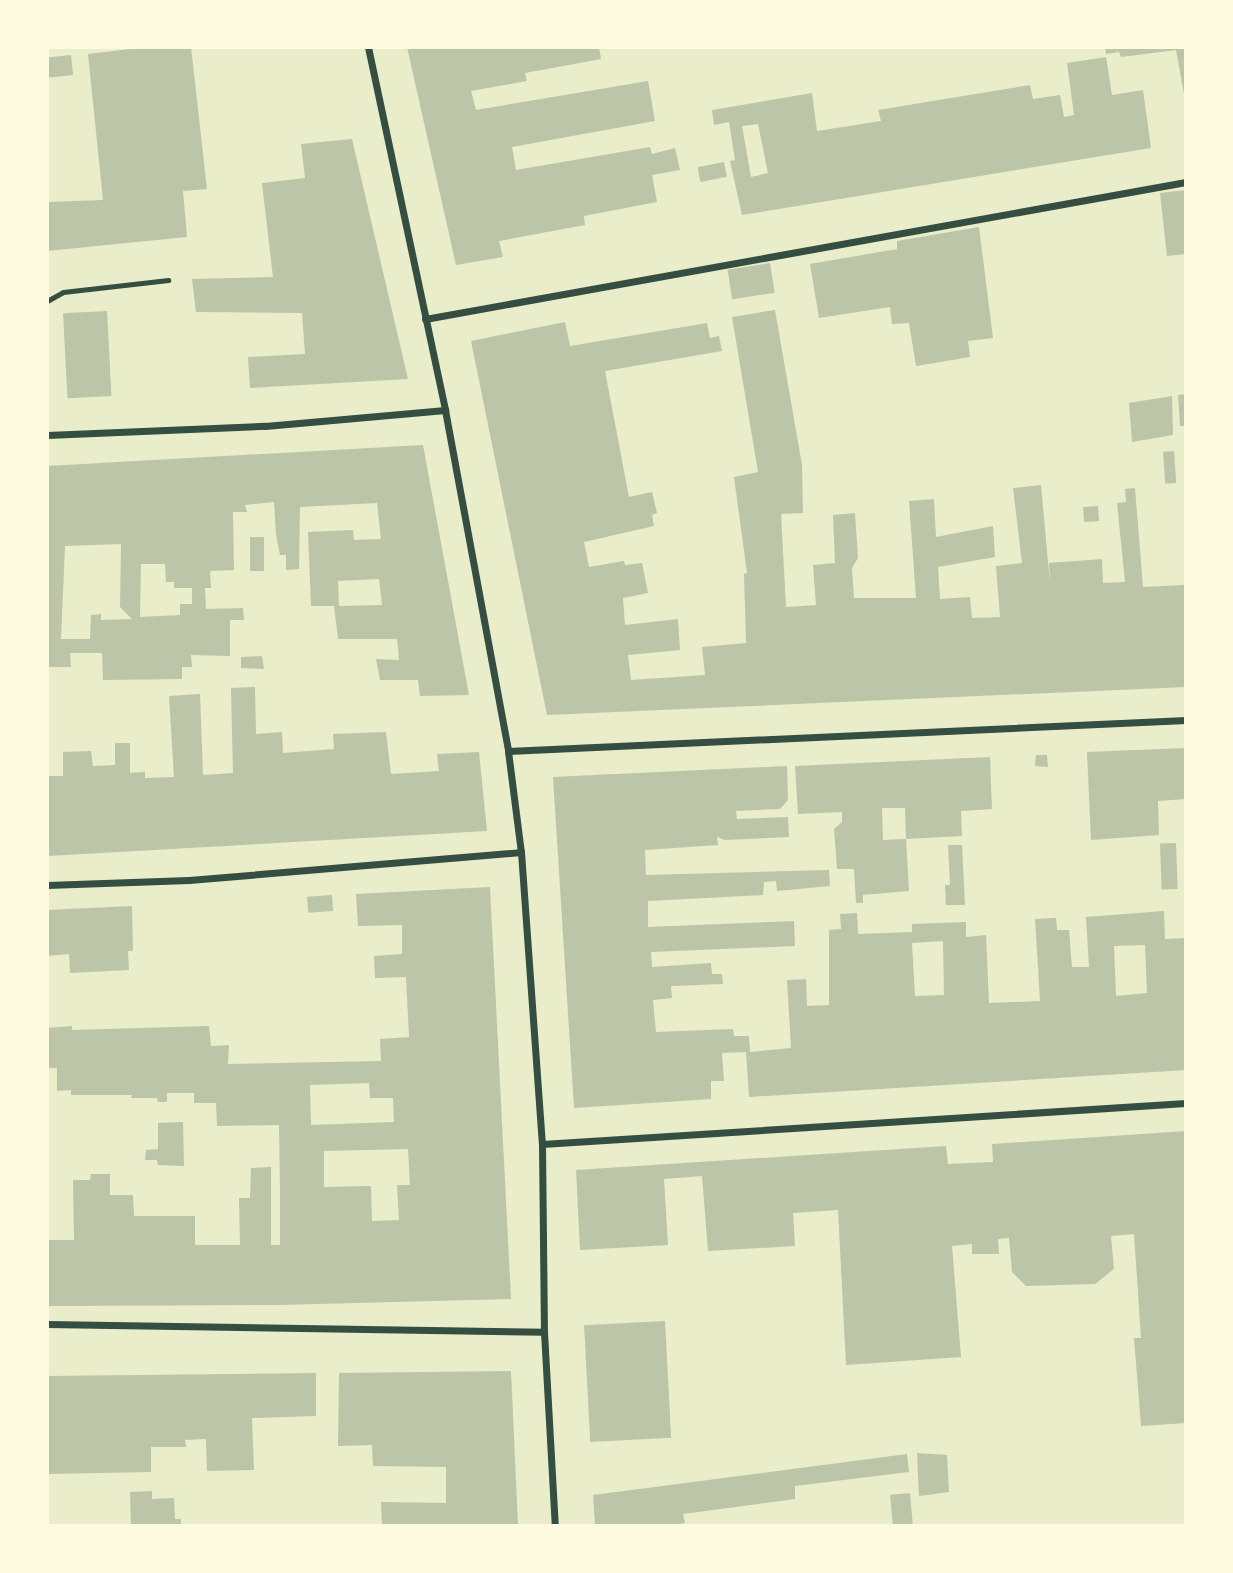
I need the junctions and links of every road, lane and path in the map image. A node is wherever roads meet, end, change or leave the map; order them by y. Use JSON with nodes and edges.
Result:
{"nodes":[{"id":1,"x":368,"y":47,"type":"edge"},
{"id":2,"x":1186,"y":182,"type":"edge"},
{"id":3,"x":168,"y":280,"type":"dead end"},
{"id":4,"x":47,"y":301,"type":"edge"},
{"id":5,"x":425,"y":319,"type":"junction"},
{"id":6,"x":445,"y":410,"type":"junction"},
{"id":7,"x":47,"y":435,"type":"edge"},
{"id":8,"x":1186,"y":720,"type":"edge"},
{"id":9,"x":508,"y":751,"type":"junction"},
{"id":10,"x":521,"y":852,"type":"junction"},
{"id":11,"x":47,"y":886,"type":"edge"},
{"id":12,"x":1186,"y":1103,"type":"edge"},
{"id":13,"x":541,"y":1144,"type":"junction"},
{"id":14,"x":47,"y":1324,"type":"edge"},
{"id":15,"x":544,"y":1332,"type":"junction"},
{"id":16,"x":555,"y":1526,"type":"edge"}],
"edges":[{"from":1,"to":5,"type":"street"},
{"from":2,"to":5,"type":"street"},
{"from":3,"to":4,"type":"lane"},
{"from":5,"to":6,"type":"street"},
{"from":6,"to":7,"type":"street"},
{"from":6,"to":9,"type":"street"},
{"from":8,"to":9,"type":"street"},
{"from":9,"to":10,"type":"street"},
{"from":10,"to":11,"type":"street"},
{"from":10,"to":13,"type":"street"},
{"from":12,"to":13,"type":"street"},
{"from":13,"to":15,"type":"street"},
{"from":14,"to":15,"type":"street"},
{"from":15,"to":16,"type":"street"}]}
